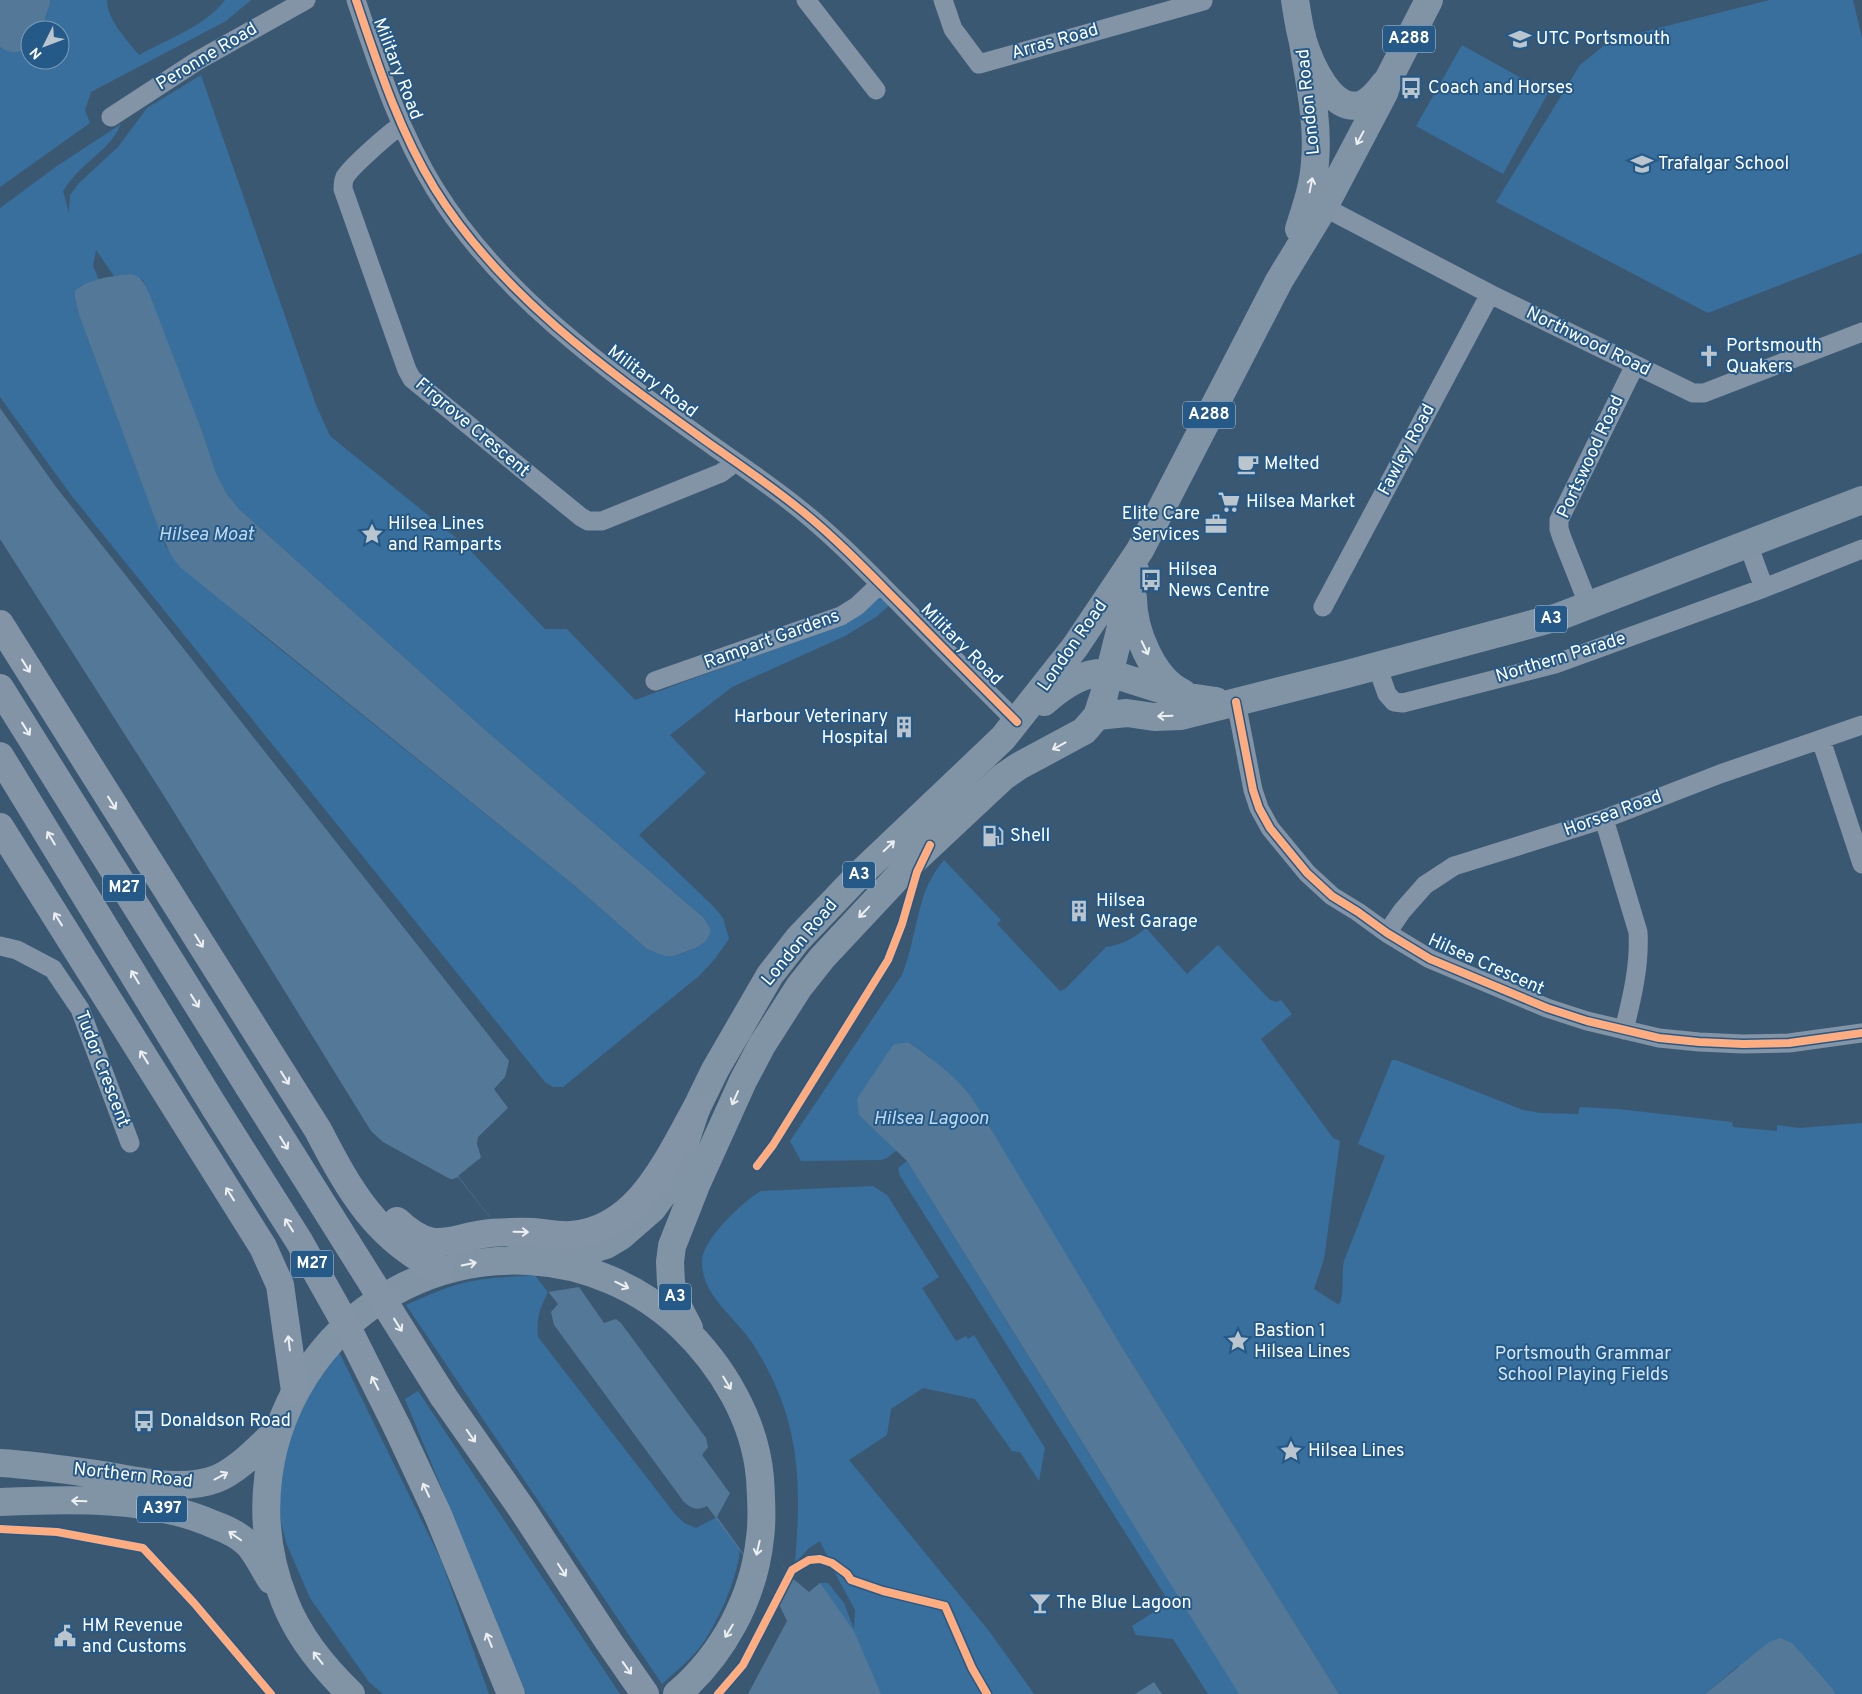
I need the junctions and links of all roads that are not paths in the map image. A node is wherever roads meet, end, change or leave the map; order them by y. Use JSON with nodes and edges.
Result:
{"nodes":[{"id":1,"x":306,"y":0,"type":"edge"},
{"id":2,"x":356,"y":0,"type":"edge"},
{"id":3,"x":806,"y":0,"type":"edge"},
{"id":4,"x":943,"y":0,"type":"edge"},
{"id":5,"x":1295,"y":0,"type":"edge"},
{"id":6,"x":1429,"y":0,"type":"edge"},
{"id":7,"x":1203,"y":1,"type":"edge"},
{"id":8,"x":1302,"y":36,"type":"junction"},
{"id":9,"x":1389,"y":78,"type":"junction"},
{"id":10,"x":876,"y":90,"type":"dead end"},
{"id":11,"x":111,"y":117,"type":"dead end"},
{"id":12,"x":402,"y":125,"type":"junction"},
{"id":13,"x":1324,"y":207,"type":"junction"},
{"id":14,"x":1279,"y":281,"type":"junction"},
{"id":15,"x":1490,"y":294,"type":"junction"},
{"id":16,"x":1862,"y":332,"type":"edge"},
{"id":17,"x":1635,"y":365,"type":"junction"},
{"id":18,"x":734,"y":461,"type":"junction"},
{"id":19,"x":1862,"y":500,"type":"edge"},
{"id":20,"x":1748,"y":544,"type":"junction"},
{"id":21,"x":1862,"y":549,"type":"edge"},
{"id":22,"x":1140,"y":550,"type":"junction"},
{"id":23,"x":880,"y":584,"type":"junction"},
{"id":24,"x":1764,"y":588,"type":"junction"},
{"id":25,"x":1588,"y":606,"type":"junction"},
{"id":26,"x":1323,"y":607,"type":"dead end"},
{"id":27,"x":0,"y":624,"type":"edge"},
{"id":28,"x":1377,"y":666,"type":"junction"},
{"id":29,"x":1109,"y":673,"type":"junction"},
{"id":30,"x":655,"y":681,"type":"dead end"},
{"id":31,"x":0,"y":688,"type":"edge"},
{"id":32,"x":1198,"y":699,"type":"junction"},
{"id":33,"x":1233,"y":703,"type":"junction"},
{"id":34,"x":1097,"y":716,"type":"junction"},
{"id":35,"x":1862,"y":725,"type":"edge"},
{"id":36,"x":1010,"y":730,"type":"junction"},
{"id":37,"x":1821,"y":740,"type":"junction"},
{"id":38,"x":0,"y":756,"type":"edge"},
{"id":39,"x":1604,"y":819,"type":"junction"},
{"id":40,"x":0,"y":827,"type":"edge"},
{"id":41,"x":1862,"y":864,"type":"edge"},
{"id":42,"x":1387,"y":934,"type":"junction"},
{"id":43,"x":0,"y":946,"type":"edge"},
{"id":44,"x":1624,"y":1030,"type":"junction"},
{"id":45,"x":1862,"y":1033,"type":"edge"},
{"id":46,"x":696,"y":1109,"type":"joint"},
{"id":47,"x":318,"y":1130,"type":"junction"},
{"id":48,"x":130,"y":1144,"type":"dead end"},
{"id":49,"x":567,"y":1251,"type":"junction"},
{"id":50,"x":441,"y":1270,"type":"junction"},
{"id":51,"x":699,"y":1343,"type":"junction"},
{"id":52,"x":295,"y":1391,"type":"junction"},
{"id":53,"x":279,"y":1429,"type":"junction"},
{"id":54,"x":0,"y":1462,"type":"edge"},
{"id":55,"x":0,"y":1502,"type":"edge"},
{"id":56,"x":285,"y":1602,"type":"junction"},
{"id":57,"x":509,"y":1690,"type":"edge"},
{"id":58,"x":344,"y":1691,"type":"edge"},
{"id":59,"x":645,"y":1694,"type":"edge"},
{"id":60,"x":678,"y":1694,"type":"edge"}],
"edges":[{"from":1,"to":11,"type":"street","name":"Peronne Road"},
{"from":2,"to":12,"type":"street","name":"Military Road"},
{"from":3,"to":10,"type":"street"},
{"from":4,"to":7,"type":"street","name":"Arras Road"},
{"from":5,"to":8,"type":"main road","number":"A288"},
{"from":6,"to":9,"type":"main road","number":"A288"},
{"from":8,"to":9,"type":"main road","number":"A288"},
{"from":14,"to":8,"type":"main road","name":"London Road","one_way":true},
{"from":9,"to":13,"type":"main road","name":"London Road","one_way":true},
{"from":12,"to":18,"type":"street","name":"Military Road"},
{"from":12,"to":18,"type":"street","name":"Firgrove Crescent"},
{"from":13,"to":14,"type":"main road","name":"London Road"},
{"from":13,"to":15,"type":"street","name":"Northwood Road"},
{"from":14,"to":22,"type":"main road","name":"London Road","number":"A288"},
{"from":15,"to":17,"type":"street","name":"Northwood Road"},
{"from":15,"to":26,"type":"street","name":"Fawley Road"},
{"from":16,"to":17,"type":"street","name":"Northwood Road"},
{"from":17,"to":25,"type":"street","name":"Portswood Road"},
{"from":18,"to":23,"type":"street","name":"Military Road"},
{"from":19,"to":20,"type":"main road","number":"A3"},
{"from":20,"to":24,"type":"street"},
{"from":20,"to":25,"type":"main road","number":"A3"},
{"from":21,"to":24,"type":"street","name":"Northern Parade"},
{"from":22,"to":29,"type":"main road","name":"London Road"},
{"from":22,"to":32,"type":"main road","name":"London Road","one_way":true},
{"from":22,"to":36,"type":"main road","name":"London Road"},
{"from":23,"to":30,"type":"street","name":"Rampart Gardens"},
{"from":23,"to":36,"type":"street","name":"Military Road"},
{"from":24,"to":28,"type":"street","name":"Northern Parade"},
{"from":25,"to":28,"type":"main road","number":"A3"},
{"from":27,"to":47,"type":"highway","one_way":true},
{"from":28,"to":33,"type":"main road","number":"A3"},
{"from":29,"to":32,"type":"main road","number":"A3"},
{"from":29,"to":34,"type":"main road","name":"London Road"},
{"from":29,"to":36,"type":"main road","number":"A3"},
{"from":31,"to":59,"type":"highway","number":"M27","one_way":true,"bridge":true},
{"from":32,"to":33,"type":"main road","number":"A3"},
{"from":33,"to":34,"type":"main road","number":"A3","one_way":true},
{"from":33,"to":42,"type":"street","name":"Hilsea Crescent"},
{"from":34,"to":51,"type":"main road","name":"London Road","number":"A3","one_way":true},
{"from":35,"to":37,"type":"street","name":"Horsea Road"},
{"from":46,"to":36,"type":"main road","name":"London Road","number":"A3","one_way":true},
{"from":37,"to":39,"type":"street","name":"Horsea Road"},
{"from":37,"to":41,"type":"street"},
{"from":57,"to":38,"type":"highway","number":"M27","one_way":true,"bridge":true},
{"from":39,"to":42,"type":"street","name":"Horsea Road"},
{"from":39,"to":44,"type":"street"},
{"from":52,"to":40,"type":"highway","one_way":true},
{"from":42,"to":44,"type":"street","name":"Hilsea Crescent"},
{"from":43,"to":48,"type":"street","name":"Tudor Crescent"},
{"from":44,"to":45,"type":"street","name":"Hilsea Crescent"},
{"from":46,"to":49,"type":"highway"},
{"from":47,"to":49,"type":"highway","one_way":true},
{"from":47,"to":50,"type":"highway"},
{"from":50,"to":49,"type":"main road","one_way":true},
{"from":49,"to":51,"type":"main road","one_way":true},
{"from":50,"to":52,"type":"main road"},
{"from":51,"to":60,"type":"main road","one_way":true},
{"from":52,"to":53,"type":"main road"},
{"from":54,"to":53,"type":"main road","name":"Northern Road","number":"A397","one_way":true},
{"from":53,"to":56,"type":"main road"},
{"from":56,"to":55,"type":"main road","name":"Northern Road","number":"A397","one_way":true},
{"from":58,"to":56,"type":"main road","one_way":true}]}
